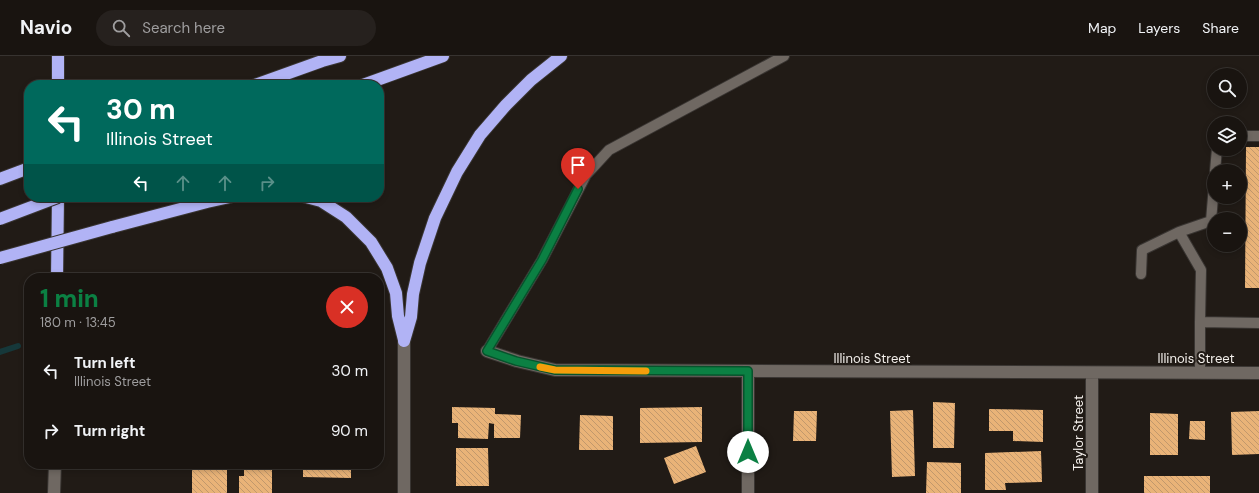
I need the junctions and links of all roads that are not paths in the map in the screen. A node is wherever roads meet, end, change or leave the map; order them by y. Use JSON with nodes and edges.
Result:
{"nodes":[{"id":1,"x":58,"y":56,"type":"edge"},
{"id":2,"x":340,"y":56,"type":"edge"},
{"id":3,"x":443,"y":56,"type":"edge"},
{"id":4,"x":561,"y":56,"type":"edge"},
{"id":5,"x":784,"y":56,"type":"edge"},
{"id":6,"x":326,"y":58,"type":"edge"},
{"id":7,"x":58,"y":80,"type":"edge"},
{"id":8,"x":268,"y":80,"type":"edge"},
{"id":9,"x":377,"y":80,"type":"edge"},
{"id":10,"x":1247,"y":136,"type":"edge"},
{"id":11,"x":1259,"y":136,"type":"edge"},
{"id":12,"x":24,"y":170,"type":"edge"},
{"id":13,"x":0,"y":179,"type":"edge"},
{"id":14,"x":45,"y":202,"type":"edge"},
{"id":15,"x":58,"y":202,"type":"edge"},
{"id":16,"x":207,"y":202,"type":"edge"},
{"id":17,"x":321,"y":202,"type":"edge"},
{"id":18,"x":1212,"y":204,"type":"edge"},
{"id":19,"x":0,"y":219,"type":"edge"},
{"id":20,"x":1179,"y":232,"type":"junction"},
{"id":21,"x":0,"y":258,"type":"edge"},
{"id":22,"x":57,"y":273,"type":"edge"},
{"id":23,"x":1141,"y":274,"type":"dead end"},
{"id":24,"x":1200,"y":322,"type":"junction"},
{"id":25,"x":1259,"y":323,"type":"edge"},
{"id":26,"x":404,"y":341,"type":"junction"},
{"id":27,"x":487,"y":351,"type":"joint"},
{"id":28,"x":748,"y":371,"type":"junction"},
{"id":29,"x":1200,"y":372,"type":"junction"},
{"id":30,"x":1092,"y":373,"type":"junction"},
{"id":31,"x":1259,"y":373,"type":"edge"},
{"id":32,"x":55,"y":469,"type":"edge"},
{"id":33,"x":54,"y":493,"type":"edge"},
{"id":34,"x":404,"y":493,"type":"edge"},
{"id":35,"x":748,"y":493,"type":"edge"},
{"id":36,"x":1092,"y":493,"type":"edge"}],
"edges":[{"from":1,"to":7,"type":"highway"},
{"from":2,"to":6,"type":"highway"},
{"from":3,"to":9,"type":"highway"},
{"from":4,"to":26,"type":"highway"},
{"from":5,"to":27,"type":"lane"},
{"from":6,"to":8,"type":"highway"},
{"from":10,"to":11,"type":"lane"},
{"from":12,"to":13,"type":"highway"},
{"from":14,"to":19,"type":"highway","bridge":true},
{"from":15,"to":22,"type":"highway"},
{"from":16,"to":21,"type":"highway","bridge":true},
{"from":17,"to":26,"type":"highway"},
{"from":18,"to":20,"type":"lane"},
{"from":20,"to":23,"type":"lane"},
{"from":20,"to":24,"type":"lane"},
{"from":24,"to":25,"type":"lane"},
{"from":24,"to":29,"type":"lane"},
{"from":26,"to":34,"type":"street"},
{"from":27,"to":28,"type":"street","name":"Illinois Street"},
{"from":28,"to":30,"type":"street","name":"Illinois Street"},
{"from":28,"to":35,"type":"street"},
{"from":29,"to":30,"type":"street","name":"Illinois Street"},
{"from":29,"to":31,"type":"street","name":"Illinois Street"},
{"from":30,"to":36,"type":"street","name":"Taylor Street"},
{"from":32,"to":33,"type":"street"}]}
